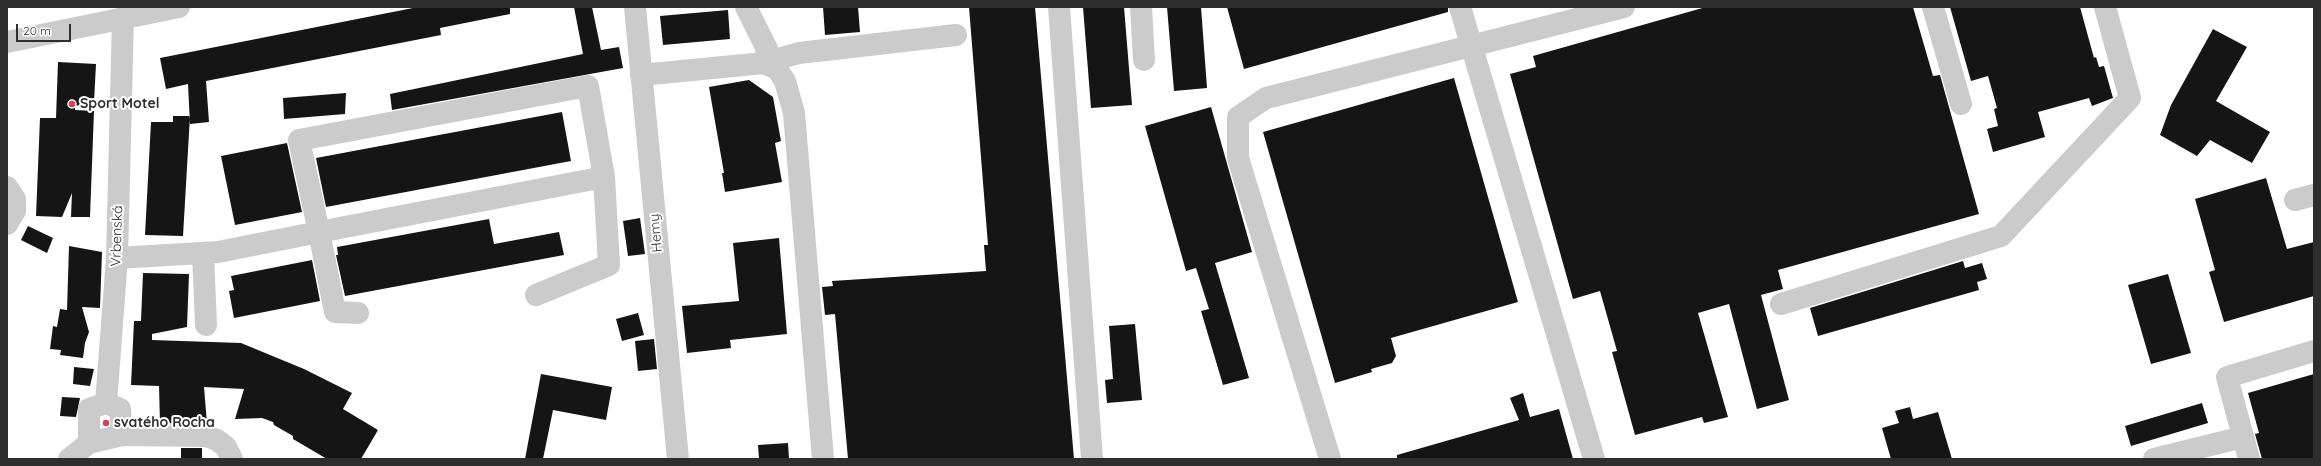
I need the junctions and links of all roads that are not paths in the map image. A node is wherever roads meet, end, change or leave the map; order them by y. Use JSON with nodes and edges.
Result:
{"nodes":[{"id":1,"x":179,"y":7,"type":"edge"},
{"id":2,"x":635,"y":7,"type":"edge"},
{"id":3,"x":746,"y":7,"type":"edge"},
{"id":4,"x":1059,"y":7,"type":"edge"},
{"id":5,"x":1141,"y":7,"type":"edge"},
{"id":6,"x":1460,"y":7,"type":"edge"},
{"id":7,"x":1624,"y":7,"type":"edge"},
{"id":8,"x":1933,"y":7,"type":"edge"},
{"id":9,"x":2105,"y":7,"type":"edge"},
{"id":10,"x":123,"y":17,"type":"junction"},
{"id":11,"x":956,"y":36,"type":"dead end"},
{"id":12,"x":7,"y":42,"type":"edge"},
{"id":13,"x":1471,"y":47,"type":"junction"},
{"id":14,"x":1144,"y":60,"type":"dead end"},
{"id":15,"x":764,"y":63,"type":"junction"},
{"id":16,"x":641,"y":75,"type":"junction"},
{"id":17,"x":1961,"y":104,"type":"dead end"},
{"id":18,"x":604,"y":177,"type":"junction"},
{"id":19,"x":7,"y":187,"type":"edge"},
{"id":20,"x":7,"y":224,"type":"edge"},
{"id":21,"x":319,"y":232,"type":"junction"},
{"id":22,"x":203,"y":253,"type":"junction"},
{"id":23,"x":117,"y":258,"type":"junction"},
{"id":24,"x":536,"y":295,"type":"dead end"},
{"id":25,"x":1781,"y":304,"type":"dead end"},
{"id":26,"x":358,"y":313,"type":"dead end"},
{"id":27,"x":206,"y":325,"type":"dead end"},
{"id":28,"x":2314,"y":350,"type":"edge"},
{"id":29,"x":106,"y":403,"type":"junction"},
{"id":30,"x":122,"y":435,"type":"junction"},
{"id":31,"x":2243,"y":437,"type":"junction"},
{"id":32,"x":88,"y":444,"type":"junction"},
{"id":33,"x":69,"y":459,"type":"edge"},
{"id":34,"x":232,"y":459,"type":"edge"},
{"id":35,"x":678,"y":459,"type":"edge"},
{"id":36,"x":824,"y":459,"type":"edge"},
{"id":37,"x":1092,"y":459,"type":"edge"},
{"id":38,"x":1330,"y":459,"type":"edge"},
{"id":39,"x":1594,"y":459,"type":"edge"},
{"id":40,"x":2154,"y":459,"type":"edge"},
{"id":41,"x":2249,"y":459,"type":"edge"}],
"edges":[{"from":1,"to":10,"type":"street"},
{"from":2,"to":16,"type":"street","name":"Hemy"},
{"from":3,"to":15,"type":"street"},
{"from":4,"to":37,"type":"street"},
{"from":5,"to":14,"type":"street"},
{"from":6,"to":13,"type":"street"},
{"from":7,"to":13,"type":"street"},
{"from":8,"to":17,"type":"street"},
{"from":9,"to":25,"type":"street"},
{"from":10,"to":12,"type":"street"},
{"from":10,"to":23,"type":"street","name":"Vrbenská"},
{"from":11,"to":15,"type":"street"},
{"from":13,"to":38,"type":"street"},
{"from":13,"to":39,"type":"street"},
{"from":15,"to":16,"type":"street"},
{"from":15,"to":36,"type":"street"},
{"from":16,"to":35,"type":"street","name":"Hemy"},
{"from":18,"to":21,"type":"street"},
{"from":18,"to":21,"type":"street"},
{"from":18,"to":24,"type":"street"},
{"from":19,"to":20,"type":"street"},
{"from":21,"to":22,"type":"street"},
{"from":21,"to":26,"type":"street"},
{"from":22,"to":23,"type":"street"},
{"from":22,"to":27,"type":"street"},
{"from":23,"to":29,"type":"street","name":"Vrbenská"},
{"from":28,"to":31,"type":"street"},
{"from":29,"to":30,"type":"street"},
{"from":29,"to":32,"type":"street"},
{"from":30,"to":32,"type":"street"},
{"from":30,"to":34,"type":"street"},
{"from":31,"to":40,"type":"street"},
{"from":31,"to":41,"type":"street"},
{"from":32,"to":33,"type":"street"}]}
